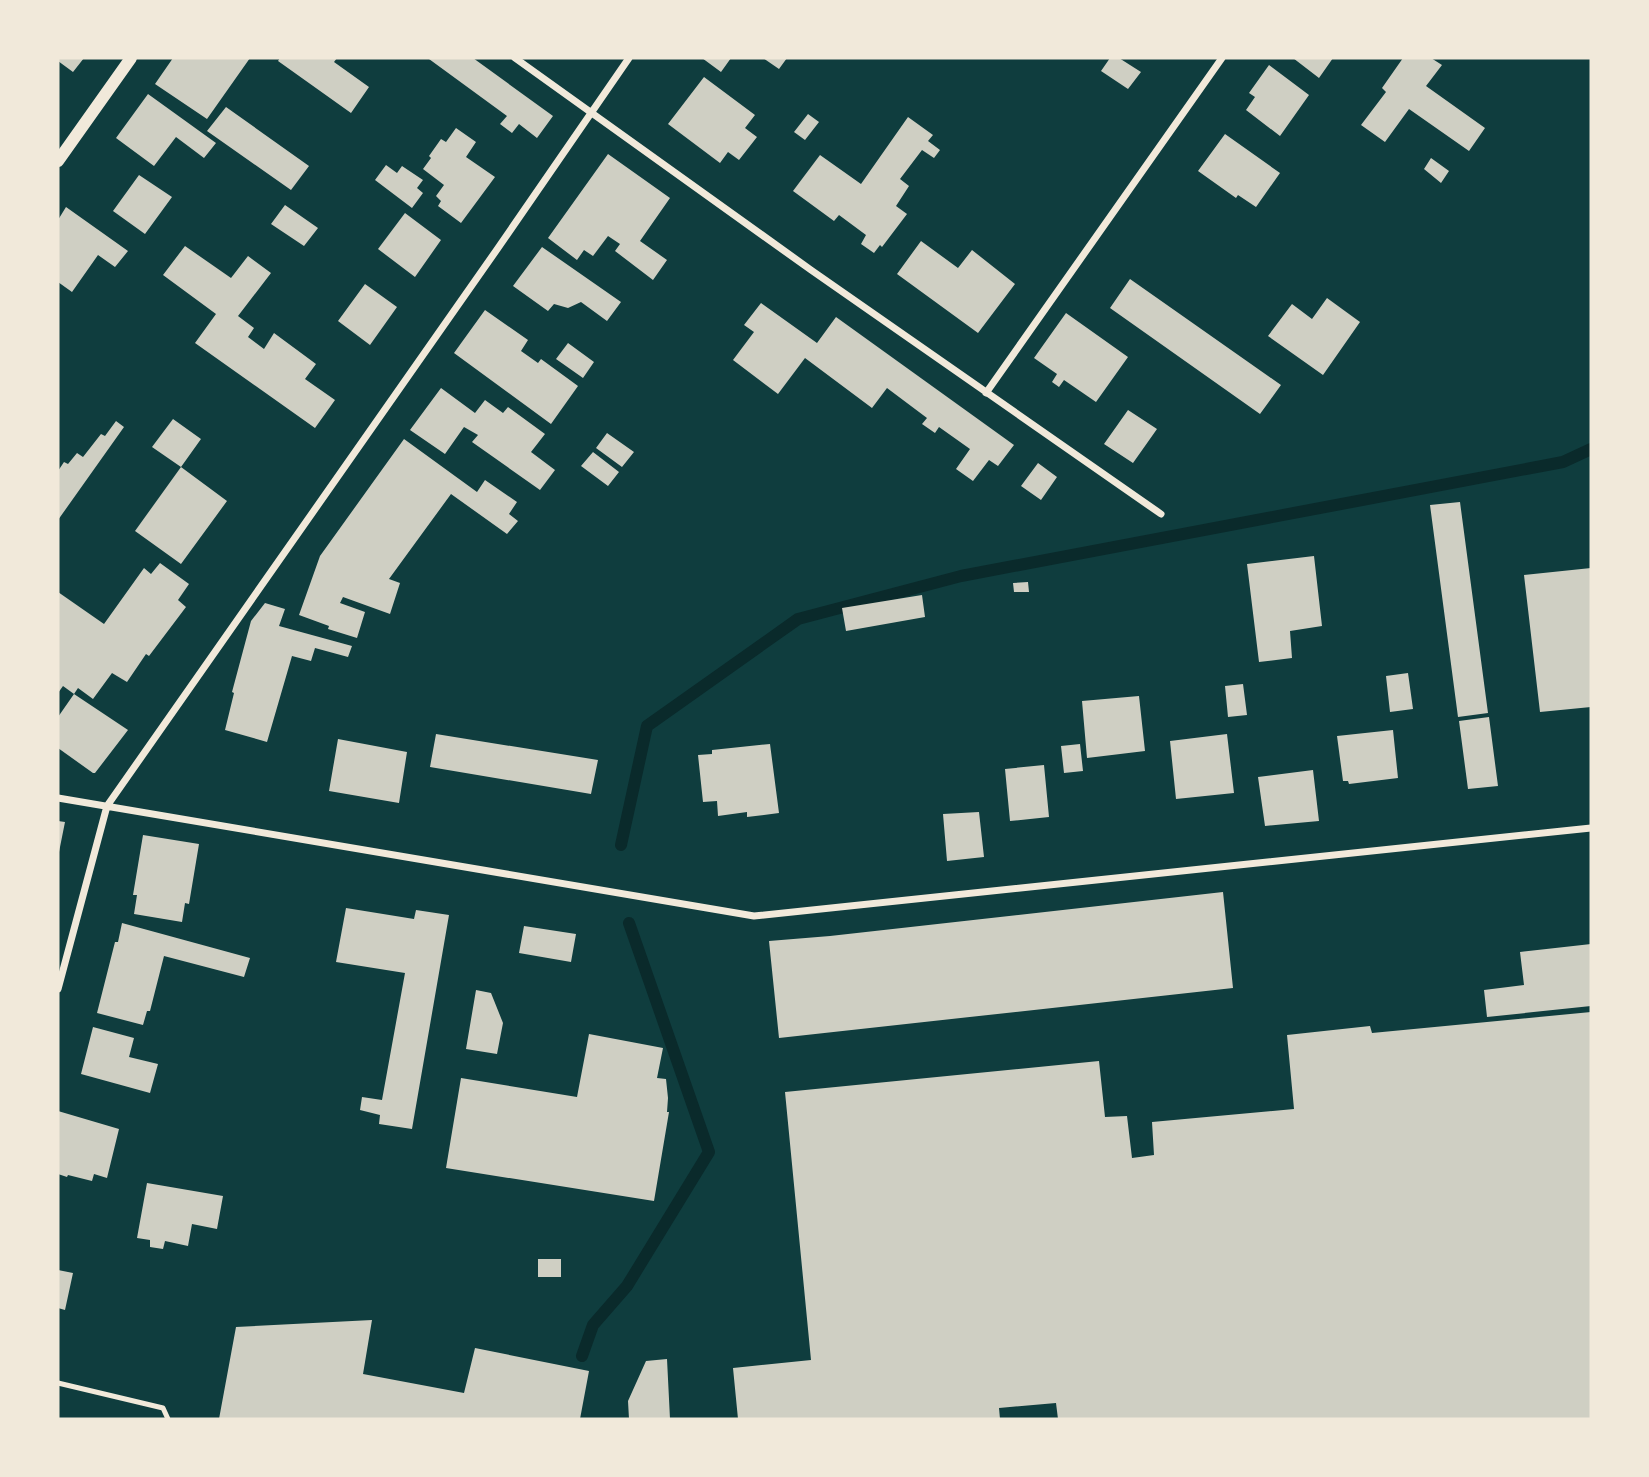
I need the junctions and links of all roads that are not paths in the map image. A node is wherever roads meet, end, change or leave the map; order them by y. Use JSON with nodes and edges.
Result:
{"nodes":[{"id":1,"x":131,"y":58,"type":"edge"},
{"id":2,"x":515,"y":58,"type":"edge"},
{"id":3,"x":629,"y":58,"type":"edge"},
{"id":4,"x":1222,"y":58,"type":"edge"},
{"id":5,"x":591,"y":112,"type":"junction"},
{"id":6,"x":58,"y":161,"type":"edge"},
{"id":7,"x":986,"y":393,"type":"junction"},
{"id":8,"x":1161,"y":514,"type":"dead end"},
{"id":9,"x":58,"y":798,"type":"edge"},
{"id":10,"x":107,"y":806,"type":"junction"},
{"id":11,"x":1591,"y":828,"type":"edge"},
{"id":12,"x":58,"y":989,"type":"edge"},
{"id":13,"x":58,"y":1383,"type":"edge"},
{"id":14,"x":168,"y":1419,"type":"edge"}],
"edges":[{"from":1,"to":6,"type":"street"},
{"from":2,"to":5,"type":"street"},
{"from":3,"to":5,"type":"street"},
{"from":4,"to":7,"type":"street"},
{"from":5,"to":7,"type":"street"},
{"from":5,"to":10,"type":"street"},
{"from":7,"to":8,"type":"street"},
{"from":9,"to":10,"type":"street"},
{"from":10,"to":11,"type":"street"},
{"from":10,"to":12,"type":"street"},
{"from":13,"to":14,"type":"lane"}]}
